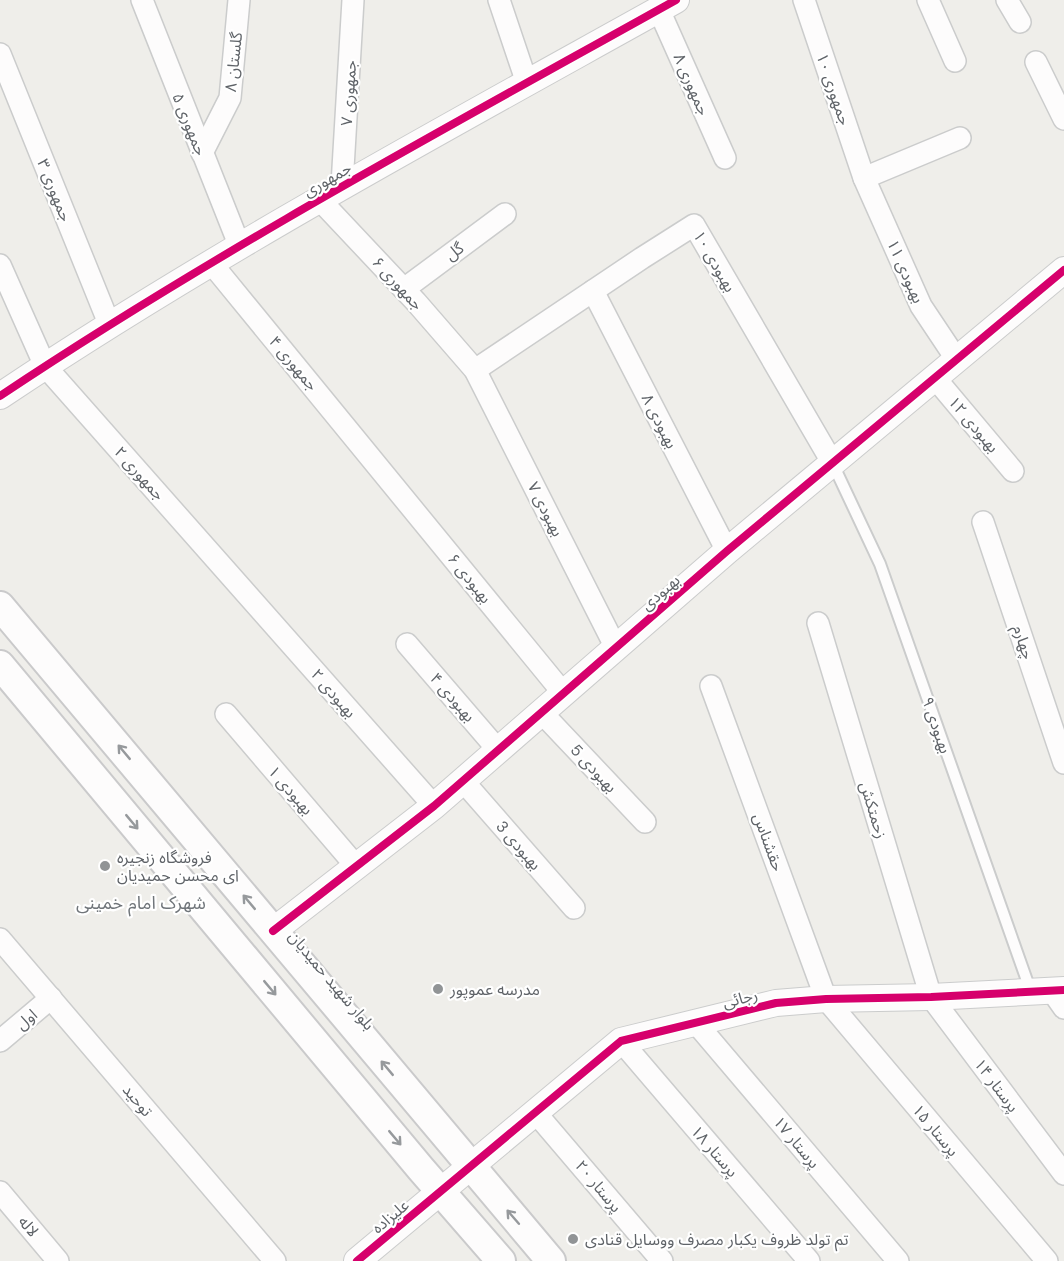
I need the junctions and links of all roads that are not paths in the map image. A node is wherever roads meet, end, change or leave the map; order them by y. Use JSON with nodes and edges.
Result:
{"nodes":[{"id":1,"x":142,"y":0,"type":"edge"},
{"id":2,"x":239,"y":0,"type":"edge"},
{"id":3,"x":353,"y":0,"type":"edge"},
{"id":4,"x":499,"y":0,"type":"edge"},
{"id":5,"x":804,"y":0,"type":"edge"},
{"id":6,"x":928,"y":0,"type":"edge"},
{"id":7,"x":1007,"y":0,"type":"edge"},
{"id":8,"x":656,"y":6,"type":"edge"},
{"id":9,"x":1020,"y":22,"type":"dead end"},
{"id":10,"x":0,"y":54,"type":"edge"},
{"id":11,"x":955,"y":61,"type":"dead end"},
{"id":12,"x":1036,"y":62,"type":"dead end"},
{"id":13,"x":527,"y":83,"type":"junction"},
{"id":14,"x":1064,"y":119,"type":"edge"},
{"id":15,"x":960,"y":138,"type":"dead end"},
{"id":16,"x":202,"y":153,"type":"junction"},
{"id":17,"x":725,"y":158,"type":"dead end"},
{"id":18,"x":864,"y":178,"type":"junction"},
{"id":19,"x":342,"y":185,"type":"junction"},
{"id":20,"x":319,"y":199,"type":"junction"},
{"id":21,"x":505,"y":214,"type":"dead end"},
{"id":22,"x":240,"y":247,"type":"junction"},
{"id":23,"x":212,"y":264,"type":"junction"},
{"id":24,"x":0,"y":265,"type":"edge"},
{"id":25,"x":1064,"y":270,"type":"edge"},
{"id":26,"x":404,"y":289,"type":"junction"},
{"id":27,"x":593,"y":291,"type":"junction"},
{"id":28,"x":110,"y":326,"type":"junction"},
{"id":29,"x":957,"y":360,"type":"junction"},
{"id":30,"x":45,"y":366,"type":"junction"},
{"id":31,"x":476,"y":370,"type":"junction"},
{"id":32,"x":935,"y":378,"type":"junction"},
{"id":33,"x":0,"y":396,"type":"edge"},
{"id":34,"x":832,"y":462,"type":"junction"},
{"id":35,"x":376,"y":463,"type":"joint"},
{"id":36,"x":1013,"y":471,"type":"dead end"},
{"id":37,"x":983,"y":522,"type":"dead end"},
{"id":38,"x":727,"y":551,"type":"junction"},
{"id":39,"x":235,"y":580,"type":"joint"},
{"id":40,"x":0,"y":606,"type":"edge"},
{"id":41,"x":818,"y":623,"type":"dead end"},
{"id":42,"x":406,"y":644,"type":"dead end"},
{"id":43,"x":616,"y":648,"type":"junction"},
{"id":44,"x":0,"y":665,"type":"edge"},
{"id":45,"x":711,"y":686,"type":"dead end"},
{"id":46,"x":75,"y":694,"type":"junction"},
{"id":47,"x":564,"y":694,"type":"junction"},
{"id":48,"x":542,"y":713,"type":"junction"},
{"id":49,"x":226,"y":714,"type":"dead end"},
{"id":50,"x":48,"y":721,"type":"junction"},
{"id":51,"x":499,"y":751,"type":"junction"},
{"id":52,"x":1064,"y":763,"type":"edge"},
{"id":53,"x":464,"y":781,"type":"junction"},
{"id":54,"x":434,"y":806,"type":"junction"},
{"id":55,"x":645,"y":822,"type":"dead end"},
{"id":56,"x":356,"y":866,"type":"junction"},
{"id":57,"x":574,"y":908,"type":"dead end"},
{"id":58,"x":273,"y":931,"type":"junction"},
{"id":59,"x":0,"y":939,"type":"edge"},
{"id":60,"x":242,"y":956,"type":"junction"},
{"id":61,"x":1053,"y":995,"type":"edge"},
{"id":62,"x":931,"y":996,"type":"junction"},
{"id":63,"x":51,"y":998,"type":"junction"},
{"id":64,"x":826,"y":999,"type":"junction"},
{"id":65,"x":696,"y":1023,"type":"junction"},
{"id":66,"x":0,"y":1041,"type":"edge"},
{"id":67,"x":621,"y":1041,"type":"junction"},
{"id":68,"x":536,"y":1112,"type":"junction"},
{"id":69,"x":470,"y":1167,"type":"junction"},
{"id":70,"x":1064,"y":1174,"type":"edge"},
{"id":71,"x":441,"y":1191,"type":"junction"},
{"id":72,"x":0,"y":1192,"type":"edge"},
{"id":73,"x":58,"y":1261,"type":"edge"},
{"id":74,"x":275,"y":1261,"type":"edge"},
{"id":75,"x":357,"y":1261,"type":"edge"},
{"id":76,"x":501,"y":1261,"type":"edge"},
{"id":77,"x":551,"y":1261,"type":"edge"},
{"id":78,"x":662,"y":1261,"type":"edge"},
{"id":79,"x":809,"y":1261,"type":"edge"},
{"id":80,"x":898,"y":1261,"type":"edge"},
{"id":81,"x":1047,"y":1261,"type":"edge"}],
"edges":[{"from":1,"to":16,"type":"street","name":"جمهوری ۵"},
{"from":2,"to":16,"type":"street","name":"گلستان ۸"},
{"from":3,"to":19,"type":"street","name":"جمهوری ۷"},
{"from":4,"to":13,"type":"street"},
{"from":5,"to":18,"type":"street","name":"جمهوری ۱۰"},
{"from":6,"to":11,"type":"street"},
{"from":7,"to":9,"type":"street"},
{"from":8,"to":13,"type":"street","name":"جمهوری"},
{"from":8,"to":17,"type":"street","name":"جمهوری ۸"},
{"from":10,"to":28,"type":"street","name":"جمهوری ۳"},
{"from":12,"to":14,"type":"street"},
{"from":13,"to":19,"type":"street","name":"جمهوری"},
{"from":15,"to":18,"type":"street"},
{"from":16,"to":22,"type":"street","name":"جمهوری ۵"},
{"from":18,"to":29,"type":"street","name":"بهبودی ۱۱"},
{"from":19,"to":20,"type":"street","name":"جمهوری"},
{"from":20,"to":22,"type":"street","name":"جمهوری"},
{"from":20,"to":26,"type":"street","name":"جمهوری ۶"},
{"from":21,"to":26,"type":"street","name":"گل"},
{"from":22,"to":23,"type":"street","name":"جمهوری"},
{"from":23,"to":28,"type":"street","name":"جمهوری"},
{"from":23,"to":35,"type":"street","name":"جمهوری ۴"},
{"from":24,"to":30,"type":"street","name":"جمهوری ۲"},
{"from":25,"to":29,"type":"street","name":"بهبودی"},
{"from":26,"to":31,"type":"street","name":"جمهوری ۶"},
{"from":27,"to":31,"type":"street","name":"بهبودی ۱۰"},
{"from":27,"to":34,"type":"street","name":"بهبودی ۱۰"},
{"from":27,"to":38,"type":"street","name":"بهبودی ۸"},
{"from":28,"to":30,"type":"street","name":"جمهوری"},
{"from":29,"to":32,"type":"street","name":"بهبودی"},
{"from":30,"to":33,"type":"street","name":"جمهوری"},
{"from":30,"to":39,"type":"street","name":"جمهوری ۲"},
{"from":31,"to":43,"type":"street","name":"بهبودی ۷"},
{"from":32,"to":34,"type":"street","name":"بهبودی"},
{"from":32,"to":36,"type":"street","name":"بهبودی ۱۲"},
{"from":34,"to":38,"type":"street","name":"بهبودی"},
{"from":34,"to":61,"type":"lane","name":"بهبودی ۹"},
{"from":35,"to":47,"type":"street","name":"بهبودی ۶"},
{"from":37,"to":52,"type":"street","name":"چهارم"},
{"from":38,"to":43,"type":"street","name":"بهبودی"},
{"from":39,"to":54,"type":"street","name":"بهبودی ۲"},
{"from":40,"to":46,"type":"main road","name":"بلوار شهید حمیدیان"},
{"from":41,"to":62,"type":"street","name":"زحمتکش"},
{"from":42,"to":51,"type":"street","name":"بهبودی ۴"},
{"from":43,"to":47,"type":"street","name":"بهبودی"},
{"from":44,"to":50,"type":"main road"},
{"from":45,"to":64,"type":"street","name":"حقشناس"},
{"from":46,"to":50,"type":"main road"},
{"from":58,"to":46,"type":"main road","name":"بلوار شهید حمیدیان","one_way":true},
{"from":47,"to":48,"type":"street","name":"بهبودی"},
{"from":48,"to":51,"type":"street","name":"بهبودی"},
{"from":48,"to":55,"type":"street","name":"بهبودی 5"},
{"from":49,"to":56,"type":"street","name":"بهبودی ۱"},
{"from":50,"to":60,"type":"main road","one_way":true},
{"from":51,"to":53,"type":"street","name":"بهبودی"},
{"from":53,"to":54,"type":"street","name":"بهبودی"},
{"from":53,"to":57,"type":"street","name":"بهبودی 3"},
{"from":54,"to":56,"type":"street","name":"بهبودی"},
{"from":56,"to":58,"type":"street","name":"بهبودی"},
{"from":58,"to":60,"type":"main road"},
{"from":69,"to":58,"type":"main road","name":"بلوار شهید حمیدیان","one_way":true},
{"from":59,"to":63,"type":"street","name":"توحید"},
{"from":60,"to":71,"type":"main road","one_way":true},
{"from":61,"to":62,"type":"street","name":"رجائی"},
{"from":62,"to":64,"type":"street","name":"رجائی"},
{"from":62,"to":70,"type":"street","name":"پرستار ۱۴"},
{"from":63,"to":66,"type":"street","name":"اول"},
{"from":63,"to":74,"type":"street","name":"توحید"},
{"from":64,"to":65,"type":"street","name":"رجائی"},
{"from":64,"to":81,"type":"street","name":"پرستار ۱۵"},
{"from":65,"to":67,"type":"street","name":"رجائی"},
{"from":65,"to":80,"type":"street","name":"پرستار ۱۷"},
{"from":67,"to":68,"type":"street","name":"رجائی"},
{"from":67,"to":79,"type":"street","name":"پرستار ۱۸"},
{"from":68,"to":69,"type":"street","name":"رجائی"},
{"from":68,"to":78,"type":"street","name":"پرستار ۲۰"},
{"from":69,"to":71,"type":"street","name":"علیزاده"},
{"from":77,"to":69,"type":"main road","name":"بلوار شهید حمیدیان","one_way":true},
{"from":71,"to":75,"type":"street","name":"علیزاده"},
{"from":71,"to":76,"type":"main road"},
{"from":72,"to":73,"type":"street","name":"لاله"}]}
